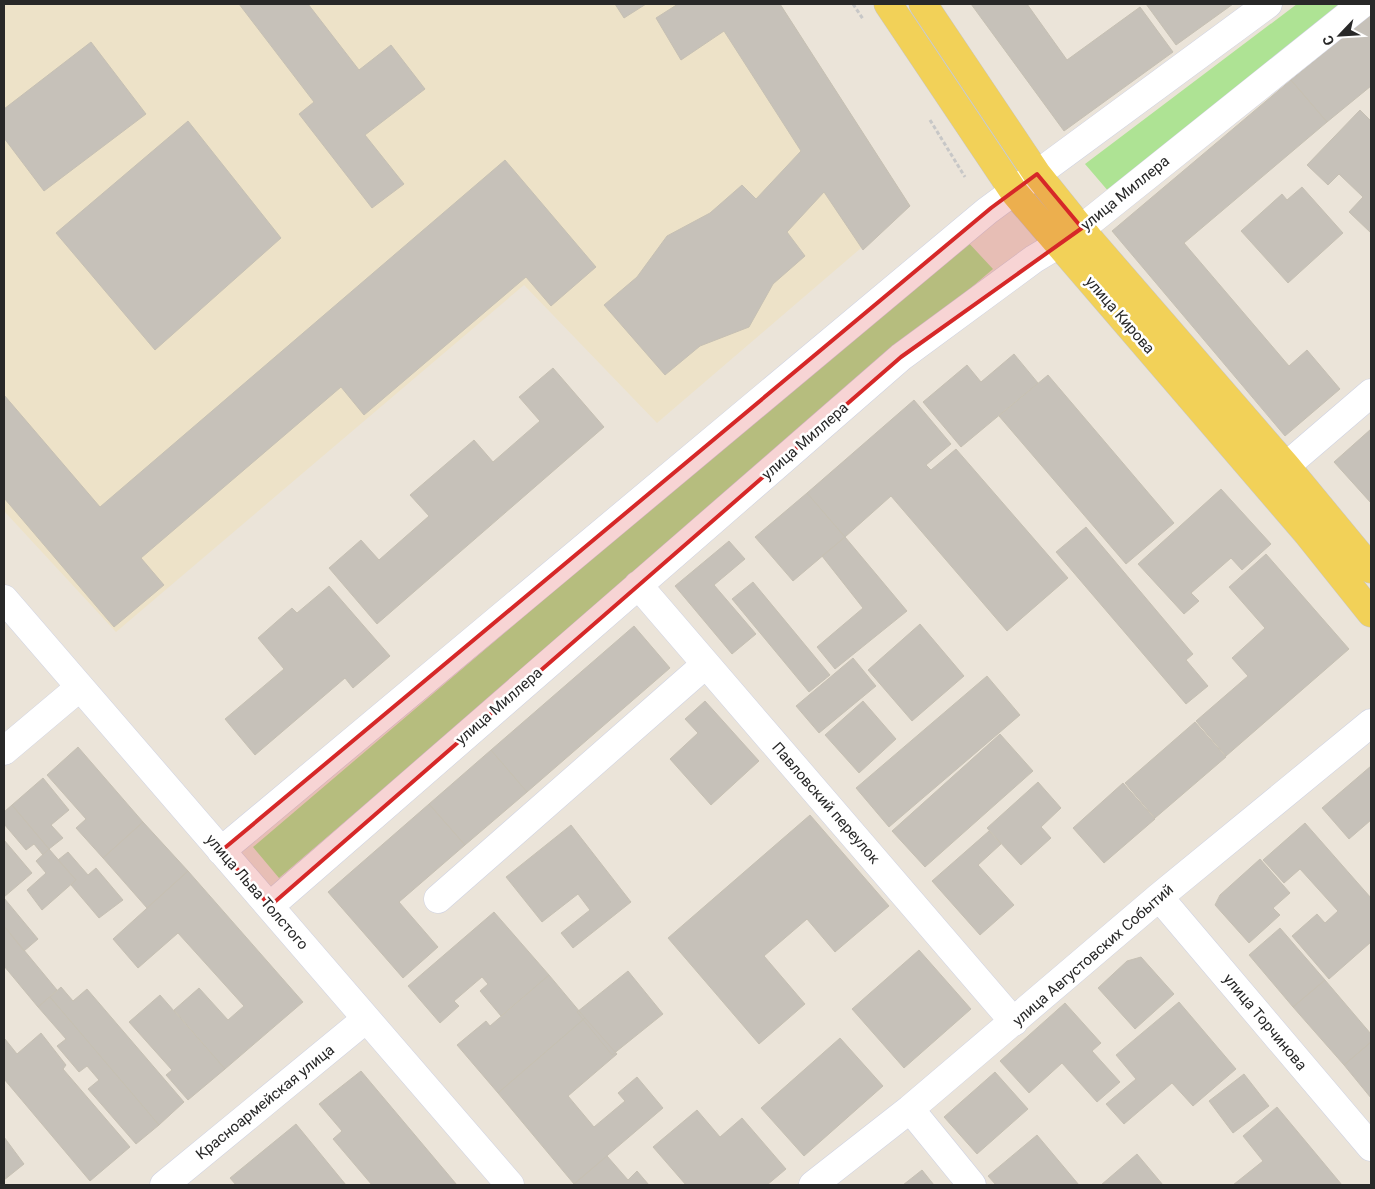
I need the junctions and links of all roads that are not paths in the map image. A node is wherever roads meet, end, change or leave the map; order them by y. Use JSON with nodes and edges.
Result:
{"nodes":[{"id":1,"x":888,"y":4,"type":"edge"},
{"id":2,"x":923,"y":4,"type":"edge"},
{"id":3,"x":1268,"y":4,"type":"edge"},
{"id":4,"x":1362,"y":4,"type":"edge"},
{"id":5,"x":1037,"y":174,"type":"junction"},
{"id":6,"x":1014,"y":192,"type":"junction"},
{"id":7,"x":1082,"y":228,"type":"junction"},
{"id":8,"x":1059,"y":244,"type":"junction"},
{"id":9,"x":1371,"y":393,"type":"edge"},
{"id":10,"x":1286,"y":466,"type":"junction"},
{"id":11,"x":1371,"y":570,"type":"edge"},
{"id":12,"x":638,"y":585,"type":"junction"},
{"id":13,"x":4,"y":599,"type":"edge"},
{"id":14,"x":1371,"y":613,"type":"edge"},
{"id":15,"x":706,"y":664,"type":"junction"},
{"id":16,"x":80,"y":687,"type":"junction"},
{"id":17,"x":1371,"y":723,"type":"edge"},
{"id":18,"x":4,"y":751,"type":"edge"},
{"id":19,"x":221,"y":851,"type":"junction"},
{"id":20,"x":1159,"y":897,"type":"junction"},
{"id":21,"x":438,"y":899,"type":"dead end"},
{"id":22,"x":270,"y":906,"type":"junction"},
{"id":23,"x":366,"y":1019,"type":"junction"},
{"id":24,"x":1014,"y":1022,"type":"junction"},
{"id":25,"x":910,"y":1109,"type":"junction"},
{"id":26,"x":1371,"y":1147,"type":"edge"},
{"id":27,"x":164,"y":1185,"type":"edge"},
{"id":28,"x":510,"y":1185,"type":"edge"},
{"id":29,"x":813,"y":1185,"type":"edge"},
{"id":30,"x":972,"y":1185,"type":"edge"}],
"edges":[{"from":1,"to":6,"type":"main road","name":"улица Кирова"},
{"from":2,"to":5,"type":"main road","name":"улица Кирова"},
{"from":3,"to":5,"type":"street"},
{"from":4,"to":7,"type":"street","name":"улица Миллера"},
{"from":5,"to":6,"type":"street"},
{"from":5,"to":7,"type":"main road","name":"улица Кирова"},
{"from":6,"to":8,"type":"main road","name":"улица Кирова"},
{"from":6,"to":19,"type":"street"},
{"from":7,"to":8,"type":"street","name":"улица Миллера"},
{"from":7,"to":10,"type":"main road","name":"улица Кирова"},
{"from":8,"to":12,"type":"street","name":"улица Миллера"},
{"from":8,"to":14,"type":"main road","name":"улица Кирова"},
{"from":9,"to":10,"type":"street"},
{"from":10,"to":11,"type":"main road","name":"улица Кирова"},
{"from":12,"to":15,"type":"street","name":"Павловский переулок"},
{"from":12,"to":22,"type":"street","name":"улица Миллера"},
{"from":13,"to":16,"type":"street","name":"улица Льва Толстого"},
{"from":15,"to":21,"type":"street"},
{"from":15,"to":24,"type":"street","name":"Павловский переулок"},
{"from":16,"to":18,"type":"street"},
{"from":16,"to":19,"type":"street","name":"улица Льва Толстого"},
{"from":17,"to":20,"type":"street","name":"улица Августовских Событий"},
{"from":19,"to":22,"type":"street","name":"улица Льва Толстого"},
{"from":20,"to":24,"type":"street","name":"улица Августовских Событий"},
{"from":20,"to":26,"type":"street","name":"улица Торчинова"},
{"from":22,"to":23,"type":"street","name":"улица Льва Толстого"},
{"from":23,"to":27,"type":"street","name":"Красноармейская улица"},
{"from":23,"to":28,"type":"street","name":"улица Льва Толстого"},
{"from":24,"to":25,"type":"street","name":"улица Августовских Событий"},
{"from":25,"to":29,"type":"street","name":"улица Августовских Событий"},
{"from":25,"to":30,"type":"street"}]}
